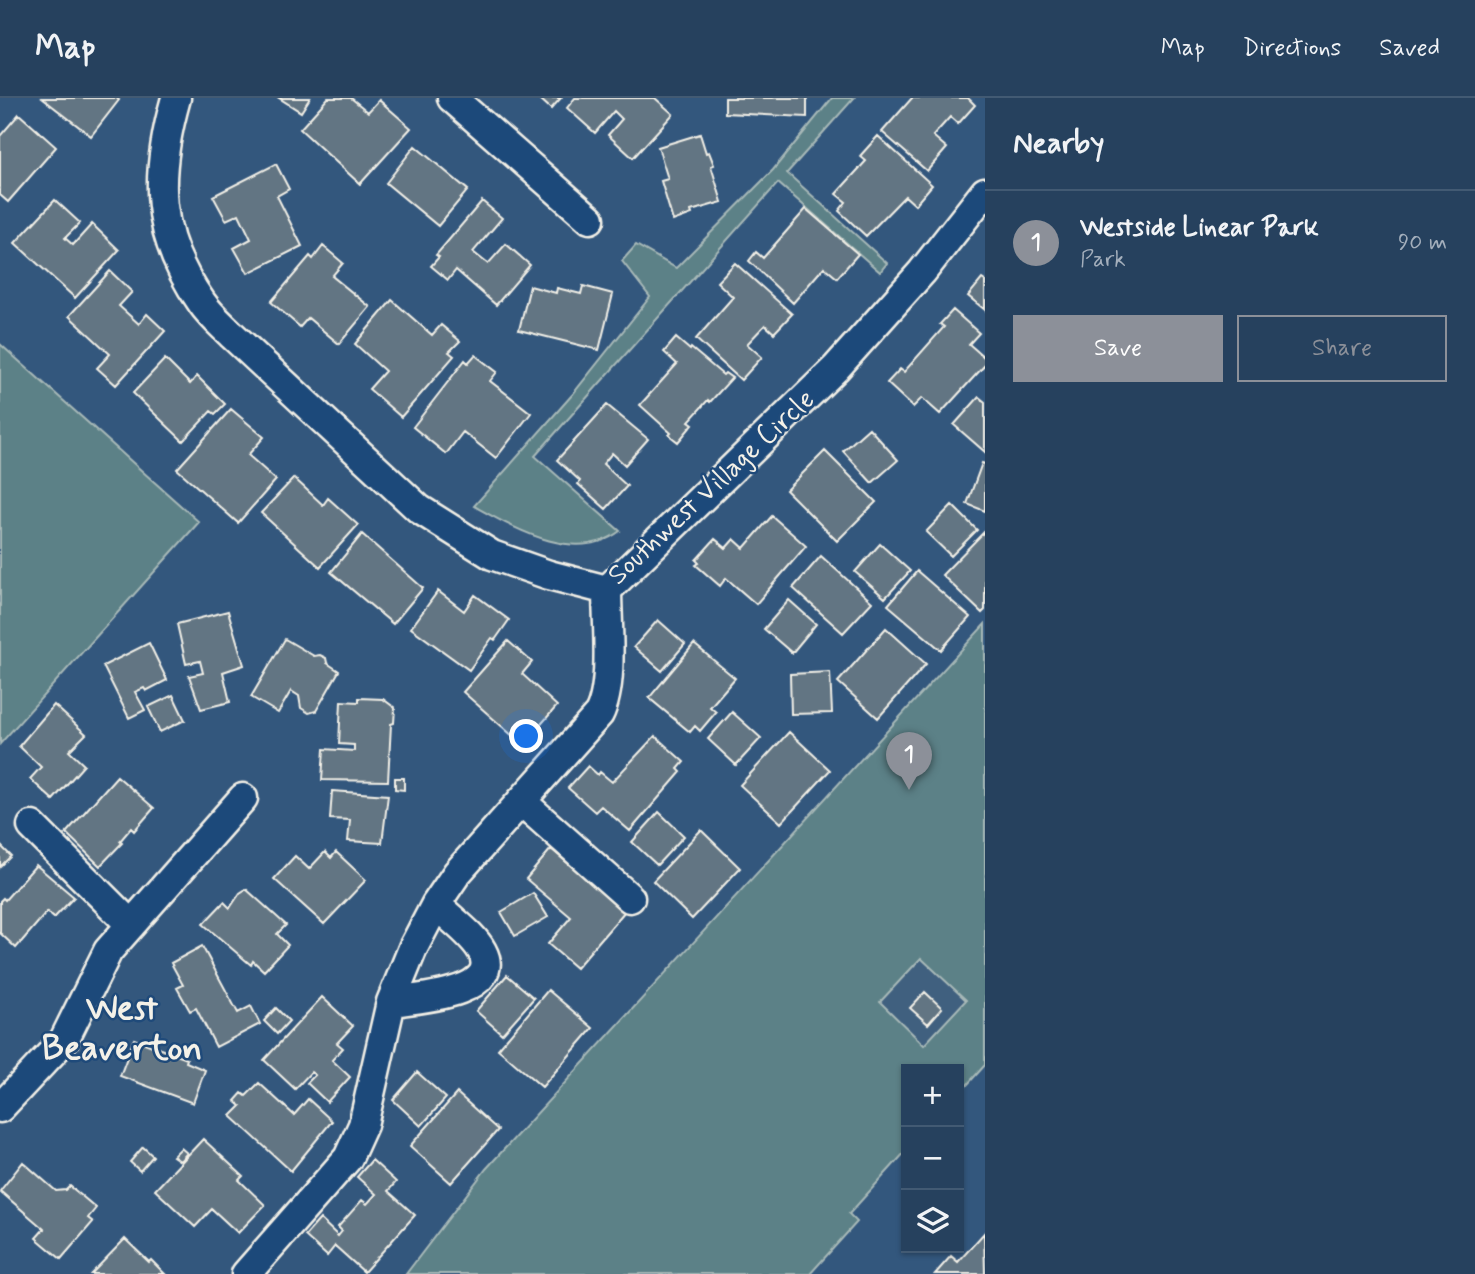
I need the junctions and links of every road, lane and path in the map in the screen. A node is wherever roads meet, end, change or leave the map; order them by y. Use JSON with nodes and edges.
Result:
{"nodes":[{"id":1,"x":176,"y":98,"type":"edge"},
{"id":2,"x":452,"y":98,"type":"edge"},
{"id":3,"x":985,"y":192,"type":"edge"},
{"id":4,"x":590,"y":219,"type":"dead end"},
{"id":5,"x":607,"y":590,"type":"junction"},
{"id":6,"x":243,"y":798,"type":"dead end"},
{"id":7,"x":520,"y":801,"type":"junction"},
{"id":8,"x":32,"y":826,"type":"dead end"},
{"id":9,"x":631,"y":898,"type":"dead end"},
{"id":10,"x":436,"y":904,"type":"junction"},
{"id":11,"x":131,"y":925,"type":"junction"},
{"id":12,"x":391,"y":1002,"type":"junction"},
{"id":13,"x":0,"y":1108,"type":"edge"},
{"id":14,"x":246,"y":1274,"type":"edge"}],
"edges":[{"from":1,"to":5,"type":"street","name":"Southwest Village Circle"},
{"from":2,"to":4,"type":"street"},
{"from":3,"to":5,"type":"street","name":"Southwest Village Circle"},
{"from":5,"to":7,"type":"street"},
{"from":6,"to":11,"type":"street"},
{"from":7,"to":9,"type":"street"},
{"from":7,"to":10,"type":"street"},
{"from":8,"to":11,"type":"street"},
{"from":10,"to":12,"type":"street"},
{"from":10,"to":12,"type":"street"},
{"from":11,"to":13,"type":"street"},
{"from":12,"to":14,"type":"street"}]}
